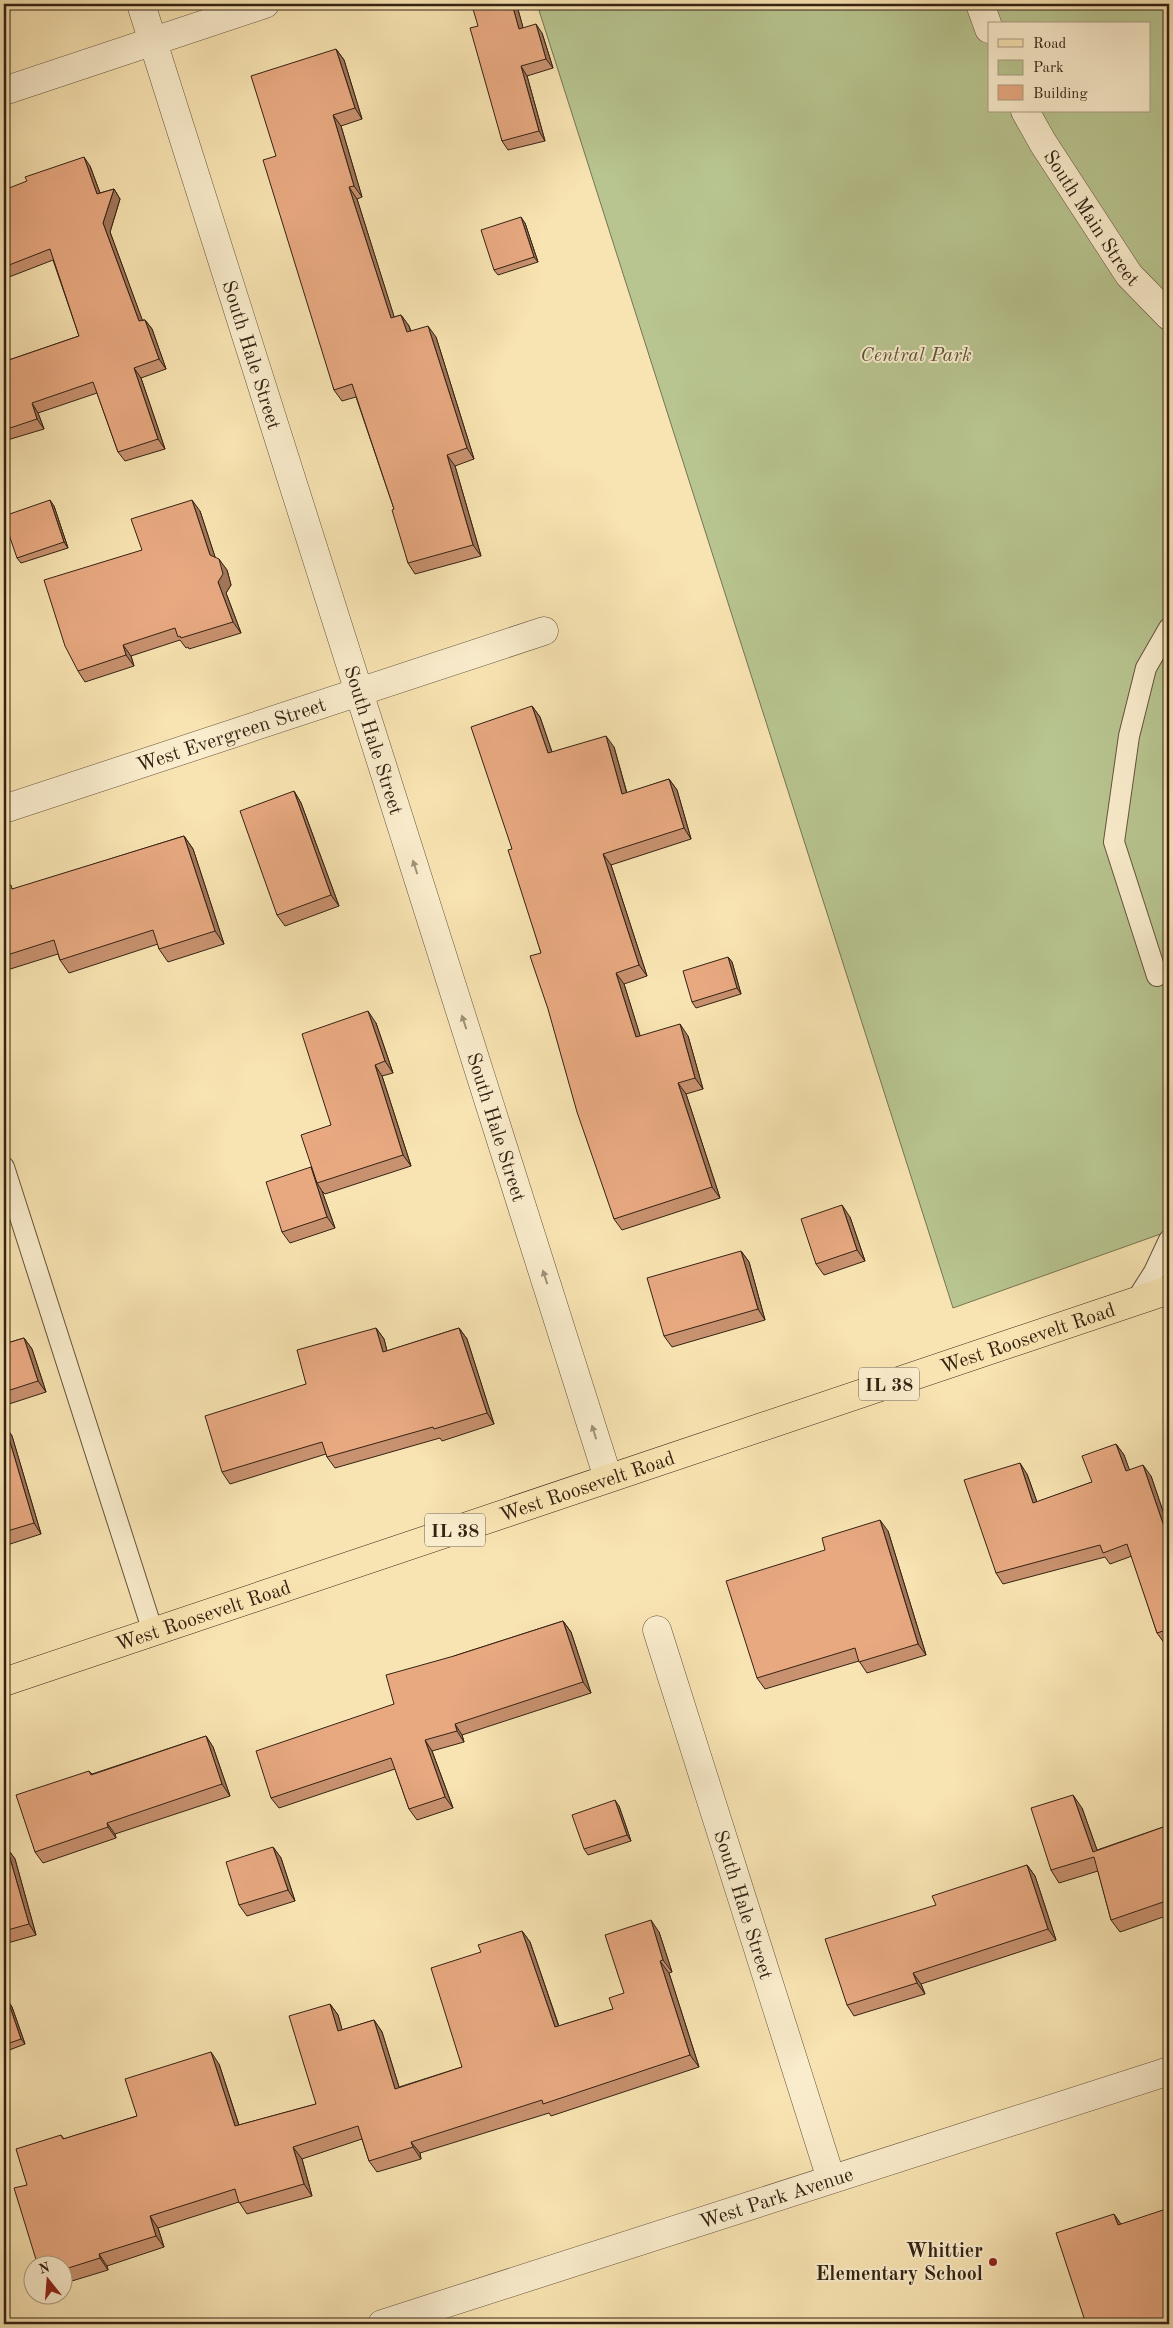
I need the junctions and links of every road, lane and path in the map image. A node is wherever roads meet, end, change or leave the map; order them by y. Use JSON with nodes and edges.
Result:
{"nodes":[{"id":1,"x":141,"y":4,"type":"edge"},
{"id":2,"x":265,"y":4,"type":"edge"},
{"id":3,"x":980,"y":4,"type":"edge"},
{"id":4,"x":988,"y":26,"type":"edge"},
{"id":5,"x":153,"y":41,"type":"junction"},
{"id":6,"x":4,"y":91,"type":"edge"},
{"id":7,"x":1026,"y":112,"type":"edge"},
{"id":8,"x":1169,"y":316,"type":"edge"},
{"id":9,"x":1169,"y":628,"type":"edge"},
{"id":10,"x":544,"y":632,"type":"dead end"},
{"id":11,"x":360,"y":691,"type":"junction"},
{"id":12,"x":4,"y":810,"type":"edge"},
{"id":13,"x":1157,"y":976,"type":"dead end"},
{"id":14,"x":4,"y":1167,"type":"edge"},
{"id":15,"x":1169,"y":1240,"type":"edge"},
{"id":16,"x":1169,"y":1290,"type":"edge"},
{"id":17,"x":1134,"y":1302,"type":"junction"},
{"id":18,"x":608,"y":1478,"type":"junction"},
{"id":19,"x":657,"y":1630,"type":"dead end"},
{"id":20,"x":153,"y":1632,"type":"junction"},
{"id":21,"x":4,"y":1682,"type":"edge"},
{"id":22,"x":1169,"y":2071,"type":"edge"},
{"id":23,"x":831,"y":2179,"type":"junction"},
{"id":24,"x":382,"y":2324,"type":"edge"}],
"edges":[{"from":1,"to":5,"type":"street","name":"South Hale Street"},
{"from":2,"to":5,"type":"street"},
{"from":3,"to":4,"type":"street"},
{"from":5,"to":6,"type":"street"},
{"from":5,"to":11,"type":"street","name":"South Hale Street"},
{"from":7,"to":8,"type":"street","name":"South Main Street"},
{"from":9,"to":13,"type":"lane"},
{"from":10,"to":11,"type":"street","name":"West Evergreen Street"},
{"from":11,"to":12,"type":"street","name":"West Evergreen Street"},
{"from":18,"to":11,"type":"street","name":"South Hale Street","one_way":true},
{"from":14,"to":20,"type":"lane"},
{"from":15,"to":17,"type":"lane"},
{"from":16,"to":17,"type":"main road","name":"West Roosevelt Road","number":"IL 38"},
{"from":17,"to":18,"type":"main road","name":"West Roosevelt Road","number":"IL 38"},
{"from":18,"to":20,"type":"main road","name":"West Roosevelt Road","number":"IL 38"},
{"from":19,"to":23,"type":"street","name":"South Hale Street"},
{"from":20,"to":21,"type":"main road","name":"West Roosevelt Road","number":"IL 38"},
{"from":22,"to":23,"type":"street","name":"West Park Avenue"},
{"from":23,"to":24,"type":"street","name":"West Park Avenue"}]}
